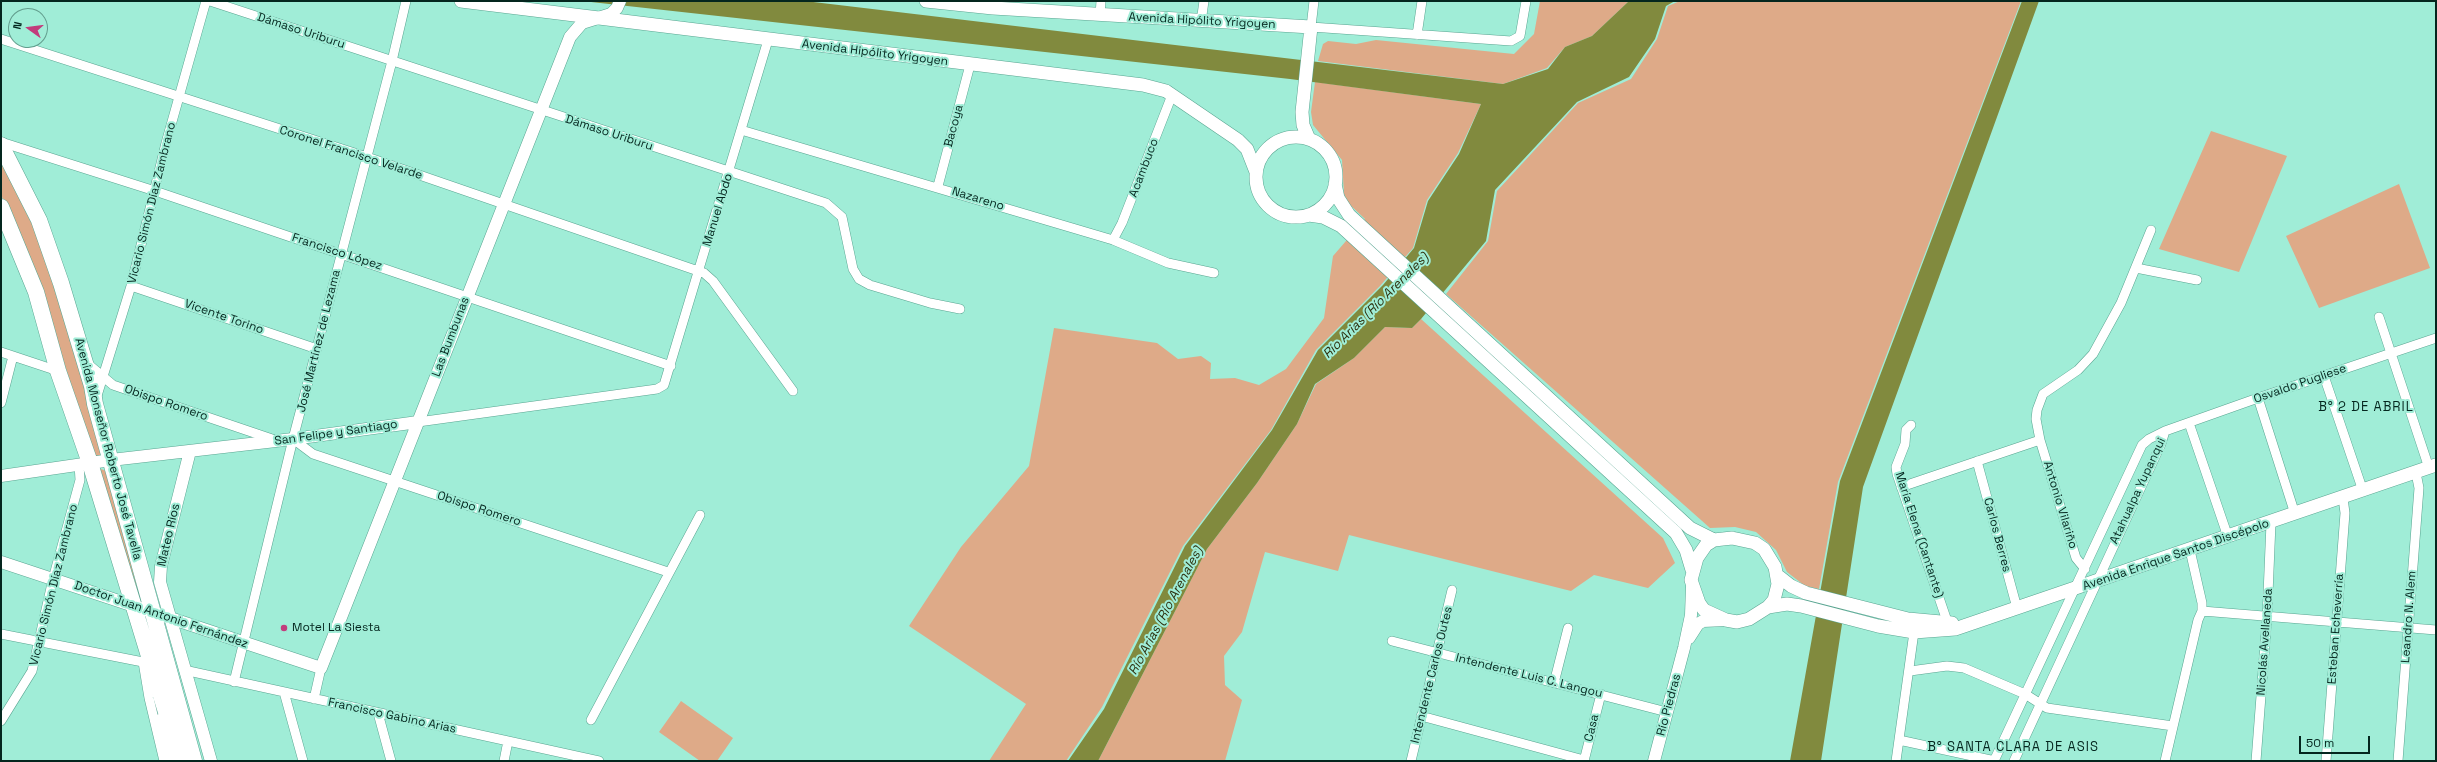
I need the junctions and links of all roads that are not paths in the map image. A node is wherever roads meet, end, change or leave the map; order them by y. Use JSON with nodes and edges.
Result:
{"nodes":[{"id":1,"x":206,"y":1,"type":"edge"},
{"id":2,"x":210,"y":1,"type":"edge"},
{"id":3,"x":406,"y":1,"type":"edge"},
{"id":4,"x":461,"y":1,"type":"edge"},
{"id":5,"x":926,"y":1,"type":"edge"},
{"id":6,"x":1101,"y":1,"type":"edge"},
{"id":7,"x":1204,"y":1,"type":"edge"},
{"id":8,"x":1314,"y":1,"type":"edge"},
{"id":9,"x":1422,"y":1,"type":"edge"},
{"id":10,"x":1526,"y":1,"type":"edge"},
{"id":11,"x":994,"y":4,"type":"edge"},
{"id":12,"x":618,"y":5,"type":"edge"},
{"id":13,"x":1100,"y":15,"type":"junction"},
{"id":14,"x":595,"y":18,"type":"junction"},
{"id":15,"x":1201,"y":22,"type":"junction"},
{"id":16,"x":632,"y":23,"type":"junction"},
{"id":17,"x":1311,"y":27,"type":"junction"},
{"id":18,"x":1417,"y":36,"type":"junction"},
{"id":19,"x":1,"y":39,"type":"edge"},
{"id":20,"x":768,"y":40,"type":"junction"},
{"id":21,"x":392,"y":61,"type":"junction"},
{"id":22,"x":970,"y":65,"type":"junction"},
{"id":23,"x":1172,"y":95,"type":"junction"},
{"id":24,"x":178,"y":97,"type":"junction"},
{"id":25,"x":540,"y":110,"type":"junction"},
{"id":26,"x":1302,"y":112,"type":"junction"},
{"id":27,"x":741,"y":130,"type":"junction"},
{"id":28,"x":1283,"y":138,"type":"junction"},
{"id":29,"x":1309,"y":139,"type":"junction"},
{"id":30,"x":1,"y":144,"type":"edge"},
{"id":31,"x":367,"y":157,"type":"junction"},
{"id":32,"x":730,"y":172,"type":"junction"},
{"id":33,"x":1256,"y":172,"type":"junction"},
{"id":34,"x":1335,"y":184,"type":"junction"},
{"id":35,"x":938,"y":186,"type":"junction"},
{"id":36,"x":154,"y":191,"type":"junction"},
{"id":37,"x":503,"y":203,"type":"junction"},
{"id":38,"x":1,"y":207,"type":"edge"},
{"id":39,"x":1309,"y":215,"type":"junction"},
{"id":40,"x":2151,"y":230,"type":"dead end"},
{"id":41,"x":1113,"y":240,"type":"junction"},
{"id":42,"x":341,"y":254,"type":"junction"},
{"id":43,"x":2136,"y":268,"type":"junction"},
{"id":44,"x":700,"y":271,"type":"junction"},
{"id":45,"x":1214,"y":273,"type":"dead end"},
{"id":46,"x":2197,"y":280,"type":"dead end"},
{"id":47,"x":131,"y":286,"type":"junction"},
{"id":48,"x":467,"y":295,"type":"junction"},
{"id":49,"x":960,"y":309,"type":"dead end"},
{"id":50,"x":2379,"y":317,"type":"dead end"},
{"id":51,"x":2436,"y":338,"type":"edge"},
{"id":52,"x":317,"y":349,"type":"junction"},
{"id":53,"x":1,"y":352,"type":"edge"},
{"id":54,"x":2391,"y":353,"type":"junction"},
{"id":55,"x":13,"y":356,"type":"junction"},
{"id":56,"x":84,"y":360,"type":"junction"},
{"id":57,"x":671,"y":366,"type":"junction"},
{"id":58,"x":58,"y":371,"type":"junction"},
{"id":59,"x":2324,"y":376,"type":"junction"},
{"id":60,"x":104,"y":379,"type":"junction"},
{"id":61,"x":667,"y":380,"type":"joint"},
{"id":62,"x":793,"y":391,"type":"dead end"},
{"id":63,"x":2258,"y":398,"type":"junction"},
{"id":64,"x":1,"y":403,"type":"edge"},
{"id":65,"x":95,"y":404,"type":"junction"},
{"id":66,"x":418,"y":422,"type":"junction"},
{"id":67,"x":2189,"y":423,"type":"junction"},
{"id":68,"x":1910,"y":425,"type":"dead end"},
{"id":69,"x":2165,"y":431,"type":"junction"},
{"id":70,"x":293,"y":439,"type":"junction"},
{"id":71,"x":2040,"y":440,"type":"junction"},
{"id":72,"x":278,"y":441,"type":"junction"},
{"id":73,"x":190,"y":451,"type":"junction"},
{"id":74,"x":111,"y":460,"type":"junction"},
{"id":75,"x":1977,"y":461,"type":"junction"},
{"id":76,"x":85,"y":463,"type":"junction"},
{"id":77,"x":2433,"y":466,"type":"edge"},
{"id":78,"x":2416,"y":473,"type":"junction"},
{"id":79,"x":1,"y":476,"type":"edge"},
{"id":80,"x":394,"y":482,"type":"junction"},
{"id":81,"x":1902,"y":487,"type":"junction"},
{"id":82,"x":2363,"y":491,"type":"junction"},
{"id":83,"x":2344,"y":498,"type":"junction"},
{"id":84,"x":2295,"y":514,"type":"junction"},
{"id":85,"x":700,"y":515,"type":"dead end"},
{"id":86,"x":2271,"y":523,"type":"junction"},
{"id":87,"x":2228,"y":537,"type":"junction"},
{"id":88,"x":1714,"y":540,"type":"junction"},
{"id":89,"x":2190,"y":550,"type":"junction"},
{"id":90,"x":1,"y":562,"type":"edge"},
{"id":91,"x":2085,"y":569,"type":"junction"},
{"id":92,"x":1692,"y":570,"type":"junction"},
{"id":93,"x":668,"y":572,"type":"junction"},
{"id":94,"x":1777,"y":575,"type":"junction"},
{"id":95,"x":54,"y":579,"type":"junction"},
{"id":96,"x":2096,"y":582,"type":"junction"},
{"id":97,"x":1692,"y":587,"type":"junction"},
{"id":98,"x":2074,"y":589,"type":"junction"},
{"id":99,"x":1452,"y":590,"type":"dead end"},
{"id":100,"x":134,"y":606,"type":"junction"},
{"id":101,"x":1768,"y":607,"type":"junction"},
{"id":102,"x":2017,"y":608,"type":"junction"},
{"id":103,"x":2202,"y":611,"type":"junction"},
{"id":104,"x":153,"y":612,"type":"junction"},
{"id":105,"x":2267,"y":618,"type":"junction"},
{"id":106,"x":172,"y":619,"type":"junction"},
{"id":107,"x":1726,"y":620,"type":"junction"},
{"id":108,"x":1979,"y":620,"type":"junction"},
{"id":109,"x":2337,"y":623,"type":"junction"},
{"id":110,"x":1948,"y":624,"type":"junction"},
{"id":111,"x":1568,"y":628,"type":"dead end"},
{"id":112,"x":2409,"y":628,"type":"junction"},
{"id":113,"x":2436,"y":630,"type":"edge"},
{"id":114,"x":1914,"y":632,"type":"junction"},
{"id":115,"x":1,"y":634,"type":"edge"},
{"id":116,"x":1392,"y":641,"type":"dead end"},
{"id":117,"x":38,"y":642,"type":"junction"},
{"id":118,"x":244,"y":644,"type":"junction"},
{"id":119,"x":1684,"y":648,"type":"junction"},
{"id":120,"x":1437,"y":653,"type":"junction"},
{"id":121,"x":143,"y":662,"type":"junction"},
{"id":122,"x":321,"y":668,"type":"junction"},
{"id":123,"x":184,"y":670,"type":"junction"},
{"id":124,"x":1910,"y":671,"type":"junction"},
{"id":125,"x":234,"y":682,"type":"junction"},
{"id":126,"x":1554,"y":682,"type":"junction"},
{"id":127,"x":284,"y":692,"type":"junction"},
{"id":128,"x":1601,"y":694,"type":"junction"},
{"id":129,"x":2025,"y":694,"type":"junction"},
{"id":130,"x":314,"y":699,"type":"junction"},
{"id":131,"x":2041,"y":705,"type":"junction"},
{"id":132,"x":1667,"y":712,"type":"junction"},
{"id":133,"x":378,"y":713,"type":"junction"},
{"id":134,"x":1421,"y":716,"type":"junction"},
{"id":135,"x":591,"y":720,"type":"dead end"},
{"id":136,"x":1,"y":721,"type":"edge"},
{"id":137,"x":2174,"y":726,"type":"junction"},
{"id":138,"x":1899,"y":740,"type":"junction"},
{"id":139,"x":508,"y":741,"type":"junction"},
{"id":140,"x":571,"y":758,"type":"edge"},
{"id":141,"x":1584,"y":760,"type":"edge"},
{"id":142,"x":164,"y":761,"type":"edge"},
{"id":143,"x":172,"y":761,"type":"edge"},
{"id":144,"x":181,"y":761,"type":"edge"},
{"id":145,"x":194,"y":761,"type":"edge"},
{"id":146,"x":211,"y":761,"type":"edge"},
{"id":147,"x":303,"y":761,"type":"edge"},
{"id":148,"x":391,"y":761,"type":"edge"},
{"id":149,"x":504,"y":761,"type":"edge"},
{"id":150,"x":599,"y":761,"type":"edge"},
{"id":151,"x":1411,"y":761,"type":"edge"},
{"id":152,"x":1654,"y":761,"type":"edge"},
{"id":153,"x":1896,"y":761,"type":"edge"},
{"id":154,"x":1995,"y":761,"type":"edge"},
{"id":155,"x":2014,"y":761,"type":"edge"},
{"id":156,"x":2164,"y":761,"type":"edge"},
{"id":157,"x":2256,"y":761,"type":"edge"},
{"id":158,"x":2326,"y":761,"type":"edge"},
{"id":159,"x":2398,"y":761,"type":"edge"}],
"edges":[{"from":1,"to":24,"type":"street","name":"Vicario Simón Díaz Zambrano"},
{"from":2,"to":21,"type":"street","name":"Dámaso Uriburu"},
{"from":3,"to":21,"type":"street","name":"José Martínez de Lezama"},
{"from":4,"to":14,"type":"main road","name":"Avenida Hipólito Yrigoyen"},
{"from":5,"to":11,"type":"main road","name":"Avenida Hipólito Yrigoyen"},
{"from":6,"to":13,"type":"street"},
{"from":7,"to":15,"type":"street"},
{"from":8,"to":17,"type":"street"},
{"from":9,"to":18,"type":"street"},
{"from":10,"to":18,"type":"street"},
{"from":11,"to":13,"type":"main road","name":"Avenida Hipólito Yrigoyen"},
{"from":12,"to":14,"type":"street","name":"Las Bumbunas"},
{"from":12,"to":16,"type":"street"},
{"from":13,"to":15,"type":"main road","name":"Avenida Hipólito Yrigoyen"},
{"from":14,"to":16,"type":"main road","name":"Avenida Hipólito Yrigoyen"},
{"from":14,"to":25,"type":"street","name":"Las Bumbunas"},
{"from":15,"to":17,"type":"main road","name":"Avenida Hipólito Yrigoyen"},
{"from":16,"to":20,"type":"main road","name":"Avenida Hipólito Yrigoyen"},
{"from":17,"to":18,"type":"street"},
{"from":17,"to":26,"type":"main road"},
{"from":19,"to":24,"type":"street","name":"Coronel Francisco Velarde"},
{"from":20,"to":22,"type":"main road","name":"Avenida Hipólito Yrigoyen"},
{"from":20,"to":27,"type":"street","name":"Manuel Abdo"},
{"from":21,"to":25,"type":"street","name":"Dámaso Uriburu"},
{"from":21,"to":31,"type":"street","name":"José Martínez de Lezama"},
{"from":22,"to":23,"type":"main road","name":"Avenida Hipólito Yrigoyen"},
{"from":22,"to":35,"type":"street","name":"Bacoya"},
{"from":23,"to":33,"type":"main road","name":"Avenida Hipólito Yrigoyen"},
{"from":23,"to":41,"type":"street","name":"Acambuco"},
{"from":24,"to":31,"type":"street","name":"Coronel Francisco Velarde"},
{"from":24,"to":36,"type":"street","name":"Vicario Simón Díaz Zambrano"},
{"from":25,"to":32,"type":"street","name":"Dámaso Uriburu"},
{"from":25,"to":37,"type":"street","name":"Las Bumbunas"},
{"from":26,"to":28,"type":"main road"},
{"from":26,"to":29,"type":"main road"},
{"from":27,"to":32,"type":"street","name":"Manuel Abdo"},
{"from":27,"to":35,"type":"street","name":"Nazareno"},
{"from":28,"to":29,"type":"main road"},
{"from":28,"to":33,"type":"main road"},
{"from":29,"to":34,"type":"main road"},
{"from":30,"to":36,"type":"street","name":"Francisco López"},
{"from":30,"to":56,"type":"highway","name":"Avenida Monseñor Roberto José Tavella"},
{"from":31,"to":37,"type":"street","name":"Coronel Francisco Velarde"},
{"from":31,"to":42,"type":"street","name":"José Martínez de Lezama"},
{"from":32,"to":44,"type":"street","name":"Manuel Abdo"},
{"from":32,"to":49,"type":"street","name":"Dámaso Uriburu"},
{"from":33,"to":39,"type":"main road"},
{"from":34,"to":39,"type":"main road"},
{"from":34,"to":88,"type":"main road"},
{"from":35,"to":41,"type":"street","name":"Nazareno"},
{"from":36,"to":42,"type":"street","name":"Francisco López"},
{"from":36,"to":47,"type":"street","name":"Vicario Simón Díaz Zambrano"},
{"from":37,"to":44,"type":"street","name":"Coronel Francisco Velarde"},
{"from":37,"to":48,"type":"street","name":"Las Bumbunas"},
{"from":38,"to":58,"type":"highway","name":"Avenida Monseñor Roberto José Tavella"},
{"from":39,"to":92,"type":"main road"},
{"from":40,"to":43,"type":"street","name":"Antonio Vilariño"},
{"from":41,"to":45,"type":"street","name":"Nazareno"},
{"from":42,"to":48,"type":"street","name":"Francisco López"},
{"from":42,"to":52,"type":"street","name":"José Martínez de Lezama"},
{"from":43,"to":46,"type":"street"},
{"from":43,"to":71,"type":"street","name":"Antonio Vilariño"},
{"from":44,"to":57,"type":"street","name":"Manuel Abdo"},
{"from":44,"to":62,"type":"street"},
{"from":47,"to":52,"type":"street","name":"Vicente Torino"},
{"from":47,"to":60,"type":"street","name":"Vicario Simón Díaz Zambrano"},
{"from":48,"to":57,"type":"street","name":"Francisco López"},
{"from":48,"to":66,"type":"street","name":"Las Bumbunas"},
{"from":50,"to":54,"type":"street"},
{"from":51,"to":54,"type":"street","name":"Osvaldo Pugliese"},
{"from":52,"to":70,"type":"street","name":"José Martínez de Lezama"},
{"from":53,"to":55,"type":"street"},
{"from":54,"to":59,"type":"street","name":"Osvaldo Pugliese"},
{"from":54,"to":77,"type":"street"},
{"from":55,"to":58,"type":"street"},
{"from":55,"to":64,"type":"street"},
{"from":56,"to":60,"type":"street","name":"Obispo Romero"},
{"from":56,"to":65,"type":"highway","name":"Avenida Monseñor Roberto José Tavella"},
{"from":57,"to":61,"type":"street","name":"Manuel Abdo"},
{"from":58,"to":76,"type":"highway","name":"Avenida Monseñor Roberto José Tavella"},
{"from":59,"to":63,"type":"street","name":"Osvaldo Pugliese"},
{"from":59,"to":82,"type":"street"},
{"from":60,"to":65,"type":"street","name":"Vicario Simón Díaz Zambrano"},
{"from":60,"to":72,"type":"street","name":"Obispo Romero"},
{"from":61,"to":66,"type":"street","name":"San Felipe y Santiago"},
{"from":63,"to":67,"type":"street","name":"Osvaldo Pugliese"},
{"from":63,"to":84,"type":"street"},
{"from":65,"to":74,"type":"highway","name":"Avenida Monseñor Roberto José Tavella"},
{"from":66,"to":70,"type":"street","name":"San Felipe y Santiago"},
{"from":66,"to":80,"type":"street","name":"Las Bumbunas"},
{"from":67,"to":69,"type":"street","name":"Osvaldo Pugliese"},
{"from":67,"to":87,"type":"street"},
{"from":68,"to":81,"type":"street","name":"María Elena (Cantante)"},
{"from":69,"to":91,"type":"street","name":"Atahualpa Yupanqui"},
{"from":69,"to":96,"type":"street","name":"Atahualpa Yupanqui"},
{"from":70,"to":72,"type":"street","name":"San Felipe y Santiago"},
{"from":70,"to":80,"type":"street","name":"Obispo Romero"},
{"from":70,"to":118,"type":"street","name":"José Martínez de Lezama"},
{"from":71,"to":75,"type":"street"},
{"from":71,"to":91,"type":"street","name":"Antonio Vilariño"},
{"from":72,"to":73,"type":"street","name":"San Felipe y Santiago"},
{"from":73,"to":74,"type":"street","name":"San Felipe y Santiago"},
{"from":73,"to":106,"type":"street","name":"Mateo Ríos"},
{"from":74,"to":76,"type":"street","name":"San Felipe y Santiago"},
{"from":74,"to":104,"type":"highway","name":"Avenida Monseñor Roberto José Tavella"},
{"from":75,"to":81,"type":"street"},
{"from":75,"to":102,"type":"street","name":"Carlos Berres"},
{"from":76,"to":79,"type":"street","name":"San Felipe y Santiago"},
{"from":76,"to":95,"type":"street","name":"Vicario Simón Díaz Zambrano"},
{"from":76,"to":100,"type":"highway","name":"Avenida Monseñor Roberto José Tavella"},
{"from":77,"to":78,"type":"main road","name":"Avenida Enrique Santos Discépolo"},
{"from":78,"to":82,"type":"main road","name":"Avenida Enrique Santos Discépolo"},
{"from":78,"to":112,"type":"street","name":"Leandro N. Alem"},
{"from":80,"to":93,"type":"street","name":"Obispo Romero"},
{"from":80,"to":122,"type":"street","name":"Las Bumbunas"},
{"from":81,"to":110,"type":"street","name":"María Elena (Cantante)"},
{"from":82,"to":83,"type":"main road","name":"Avenida Enrique Santos Discépolo"},
{"from":83,"to":84,"type":"main road","name":"Avenida Enrique Santos Discépolo"},
{"from":83,"to":109,"type":"street","name":"Esteban Echeverría"},
{"from":84,"to":86,"type":"main road","name":"Avenida Enrique Santos Discépolo"},
{"from":85,"to":93,"type":"street"},
{"from":86,"to":87,"type":"main road","name":"Avenida Enrique Santos Discépolo"},
{"from":86,"to":105,"type":"street","name":"Nicolás Avellaneda"},
{"from":87,"to":89,"type":"main road","name":"Avenida Enrique Santos Discépolo"},
{"from":88,"to":92,"type":"main road"},
{"from":88,"to":94,"type":"main road"},
{"from":89,"to":96,"type":"main road","name":"Avenida Enrique Santos Discépolo"},
{"from":89,"to":103,"type":"street"},
{"from":90,"to":95,"type":"street","name":"Doctor Juan Antonio Fernández"},
{"from":91,"to":98,"type":"street","name":"Atahualpa Yupanqui"},
{"from":92,"to":97,"type":"main road"},
{"from":93,"to":135,"type":"street"},
{"from":94,"to":101,"type":"main road"},
{"from":94,"to":110,"type":"main road"},
{"from":95,"to":100,"type":"street","name":"Doctor Juan Antonio Fernández"},
{"from":95,"to":117,"type":"street","name":"Vicario Simón Díaz Zambrano"},
{"from":96,"to":98,"type":"main road","name":"Avenida Enrique Santos Discépolo"},
{"from":96,"to":131,"type":"street","name":"Atahualpa Yupanqui"},
{"from":97,"to":107,"type":"main road"},
{"from":97,"to":119,"type":"street"},
{"from":98,"to":102,"type":"main road","name":"Avenida Enrique Santos Discépolo"},
{"from":98,"to":129,"type":"street","name":"Atahualpa Yupanqui"},
{"from":99,"to":120,"type":"street","name":"Intendente Carlos Outes"},
{"from":100,"to":104,"type":"street","name":"Doctor Juan Antonio Fernández"},
{"from":100,"to":121,"type":"street"},
{"from":100,"to":144,"type":"highway","name":"Avenida Monseñor Roberto José Tavella"},
{"from":101,"to":107,"type":"main road"},
{"from":101,"to":114,"type":"main road","name":"Avenida Enrique Santos Discépolo"},
{"from":102,"to":108,"type":"main road","name":"Avenida Enrique Santos Discépolo"},
{"from":103,"to":105,"type":"street"},
{"from":103,"to":137,"type":"street"},
{"from":104,"to":106,"type":"street","name":"Doctor Juan Antonio Fernández"},
{"from":104,"to":145,"type":"highway","name":"Avenida Monseñor Roberto José Tavella"},
{"from":105,"to":109,"type":"street"},
{"from":105,"to":157,"type":"street","name":"Nicolás Avellaneda"},
{"from":106,"to":118,"type":"street","name":"Doctor Juan Antonio Fernández"},
{"from":106,"to":123,"type":"street","name":"Mateo Ríos"},
{"from":107,"to":119,"type":"street"},
{"from":108,"to":110,"type":"main road"},
{"from":108,"to":114,"type":"main road","name":"Avenida Enrique Santos Discépolo"},
{"from":109,"to":112,"type":"street"},
{"from":109,"to":158,"type":"street","name":"Esteban Echeverría"},
{"from":111,"to":126,"type":"street"},
{"from":112,"to":113,"type":"street"},
{"from":112,"to":159,"type":"street","name":"Leandro N. Alem"},
{"from":114,"to":124,"type":"street"},
{"from":115,"to":117,"type":"street"},
{"from":116,"to":120,"type":"street","name":"Intendente Luis C. Langou"},
{"from":117,"to":121,"type":"street"},
{"from":117,"to":136,"type":"street","name":"Vicario Simón Díaz Zambrano"},
{"from":118,"to":122,"type":"street","name":"Doctor Juan Antonio Fernández"},
{"from":118,"to":125,"type":"street","name":"José Martínez de Lezama"},
{"from":119,"to":132,"type":"street","name":"Río Piedras"},
{"from":120,"to":126,"type":"street","name":"Intendente Luis C. Langou"},
{"from":120,"to":134,"type":"street","name":"Intendente Carlos Outes"},
{"from":121,"to":142,"type":"street"},
{"from":121,"to":143,"type":"street"},
{"from":122,"to":130,"type":"street","name":"Las Bumbunas"},
{"from":123,"to":125,"type":"street","name":"Francisco Gabino Arias"},
{"from":123,"to":146,"type":"street","name":"Mateo Ríos"},
{"from":124,"to":129,"type":"street"},
{"from":124,"to":138,"type":"street"},
{"from":125,"to":127,"type":"street","name":"Francisco Gabino Arias"},
{"from":126,"to":128,"type":"street","name":"Intendente Luis C. Langou"},
{"from":127,"to":130,"type":"street","name":"Francisco Gabino Arias"},
{"from":127,"to":147,"type":"street"},
{"from":128,"to":132,"type":"street","name":"Intendente Luis C. Langou"},
{"from":128,"to":141,"type":"street","name":"Casa"},
{"from":129,"to":131,"type":"street"},
{"from":129,"to":154,"type":"street","name":"Atahualpa Yupanqui"},
{"from":130,"to":133,"type":"street","name":"Francisco Gabino Arias"},
{"from":131,"to":137,"type":"street"},
{"from":131,"to":155,"type":"street","name":"Atahualpa Yupanqui"},
{"from":132,"to":152,"type":"street","name":"Río Piedras"},
{"from":133,"to":139,"type":"street","name":"Francisco Gabino Arias"},
{"from":133,"to":148,"type":"street"},
{"from":134,"to":141,"type":"street"},
{"from":134,"to":151,"type":"street","name":"Intendente Carlos Outes"},
{"from":137,"to":156,"type":"street"},
{"from":138,"to":153,"type":"street"},
{"from":138,"to":154,"type":"street"},
{"from":139,"to":140,"type":"street","name":"Francisco Gabino Arias"},
{"from":139,"to":149,"type":"street"},
{"from":140,"to":150,"type":"street","name":"Francisco Gabino Arias"}]}
